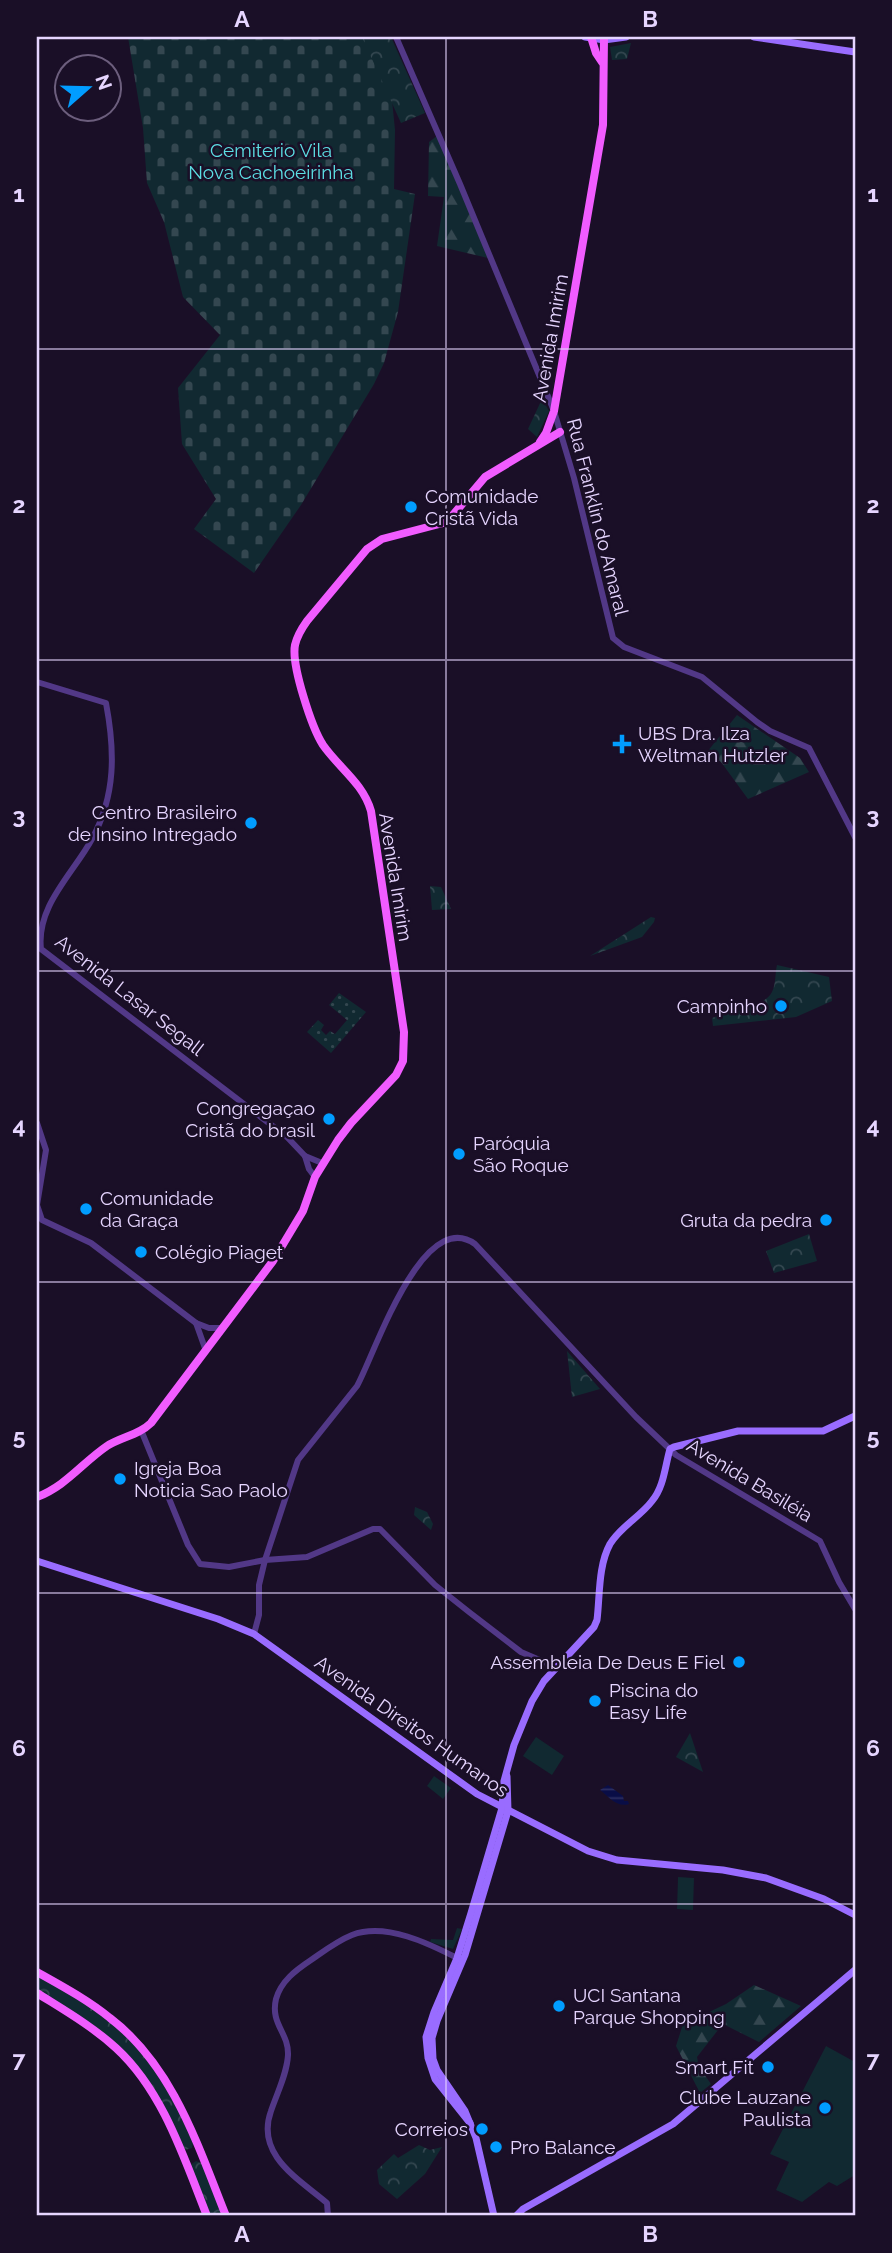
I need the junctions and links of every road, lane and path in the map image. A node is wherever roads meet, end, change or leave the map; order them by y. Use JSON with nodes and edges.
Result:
{"nodes":[{"id":1,"x":396,"y":37,"type":"edge"},
{"id":2,"x":589,"y":37,"type":"edge"},
{"id":3,"x":626,"y":37,"type":"edge"},
{"id":4,"x":754,"y":37,"type":"edge"},
{"id":5,"x":604,"y":38,"type":"edge"},
{"id":6,"x":855,"y":52,"type":"edge"},
{"id":7,"x":602,"y":62,"type":"junction"},
{"id":8,"x":554,"y":411,"type":"junction"},
{"id":9,"x":561,"y":432,"type":"junction"},
{"id":10,"x":537,"y":445,"type":"junction"},
{"id":11,"x":37,"y":682,"type":"edge"},
{"id":12,"x":855,"y":837,"type":"edge"},
{"id":13,"x":37,"y":1124,"type":"edge"},
{"id":14,"x":304,"y":1156,"type":"junction"},
{"id":15,"x":322,"y":1163,"type":"junction"},
{"id":16,"x":315,"y":1177,"type":"junction"},
{"id":17,"x":195,"y":1323,"type":"junction"},
{"id":18,"x":222,"y":1328,"type":"junction"},
{"id":19,"x":206,"y":1352,"type":"junction"},
{"id":20,"x":855,"y":1416,"type":"edge"},
{"id":21,"x":141,"y":1430,"type":"junction"},
{"id":22,"x":670,"y":1450,"type":"junction"},
{"id":23,"x":37,"y":1497,"type":"edge"},
{"id":24,"x":265,"y":1560,"type":"junction"},
{"id":25,"x":37,"y":1561,"type":"edge"},
{"id":26,"x":855,"y":1609,"type":"edge"},
{"id":27,"x":254,"y":1634,"type":"junction"},
{"id":28,"x":556,"y":1667,"type":"junction"},
{"id":29,"x":505,"y":1810,"type":"junction"},
{"id":30,"x":855,"y":1915,"type":"edge"},
{"id":31,"x":460,"y":1960,"type":"junction"},
{"id":32,"x":855,"y":1970,"type":"edge"},
{"id":33,"x":37,"y":1972,"type":"edge"},
{"id":34,"x":37,"y":1993,"type":"edge"},
{"id":35,"x":196,"y":2142,"type":"junction"},
{"id":36,"x":180,"y":2150,"type":"junction"},
{"id":37,"x":204,"y":2162,"type":"junction"},
{"id":38,"x":187,"y":2166,"type":"junction"},
{"id":39,"x":524,"y":2213,"type":"edge"},
{"id":40,"x":207,"y":2216,"type":"edge"},
{"id":41,"x":226,"y":2216,"type":"edge"},
{"id":42,"x":328,"y":2216,"type":"edge"},
{"id":43,"x":494,"y":2216,"type":"edge"},
{"id":44,"x":516,"y":2216,"type":"edge"}],
"edges":[{"from":1,"to":8,"type":"street","name":"Rua Franklin do Amaral"},
{"from":2,"to":5,"type":"main road"},
{"from":2,"to":7,"type":"main road","name":"Avenida Imirim"},
{"from":3,"to":5,"type":"main road"},
{"from":4,"to":6,"type":"main road"},
{"from":5,"to":7,"type":"main road","name":"Avenida Imirim"},
{"from":7,"to":8,"type":"main road","name":"Avenida Imirim"},
{"from":8,"to":9,"type":"street","name":"Rua Franklin do Amaral"},
{"from":8,"to":10,"type":"main road","name":"Avenida Imirim"},
{"from":9,"to":10,"type":"main road"},
{"from":9,"to":12,"type":"street","name":"Rua Franklin do Amaral"},
{"from":10,"to":15,"type":"main road","name":"Avenida Imirim"},
{"from":11,"to":14,"type":"street","name":"Avenida Lasar Segall"},
{"from":13,"to":17,"type":"street"},
{"from":14,"to":15,"type":"street","name":"Avenida Lasar Segall"},
{"from":14,"to":16,"type":"street","name":"Avenida Lasar Segall"},
{"from":15,"to":16,"type":"main road","name":"Avenida Imirim"},
{"from":16,"to":18,"type":"main road","name":"Avenida Imirim"},
{"from":17,"to":18,"type":"street"},
{"from":17,"to":19,"type":"street"},
{"from":18,"to":19,"type":"main road","name":"Avenida Imirim"},
{"from":19,"to":21,"type":"main road","name":"Avenida Imirim"},
{"from":20,"to":22,"type":"main road"},
{"from":21,"to":23,"type":"main road","name":"Avenida Imirim"},
{"from":21,"to":24,"type":"street"},
{"from":22,"to":24,"type":"street","name":"Avenida Basiléia"},
{"from":22,"to":26,"type":"street","name":"Avenida Basiléia"},
{"from":22,"to":28,"type":"main road"},
{"from":24,"to":27,"type":"street"},
{"from":24,"to":28,"type":"street"},
{"from":25,"to":27,"type":"main road","name":"Avenida Direitos Humanos"},
{"from":27,"to":29,"type":"main road","name":"Avenida Direitos Humanos"},
{"from":28,"to":29,"type":"main road"},
{"from":29,"to":30,"type":"main road","name":"Avenida Direitos Humanos"},
{"from":29,"to":31,"type":"main road"},
{"from":31,"to":42,"type":"street"},
{"from":31,"to":43,"type":"main road"},
{"from":32,"to":39,"type":"main road"},
{"from":33,"to":35,"type":"main road"},
{"from":34,"to":36,"type":"main road"},
{"from":35,"to":36,"type":"main road"},
{"from":35,"to":37,"type":"main road"},
{"from":36,"to":38,"type":"main road"},
{"from":37,"to":38,"type":"main road"},
{"from":37,"to":41,"type":"main road"},
{"from":38,"to":40,"type":"main road"},
{"from":39,"to":44,"type":"main road"}]}
